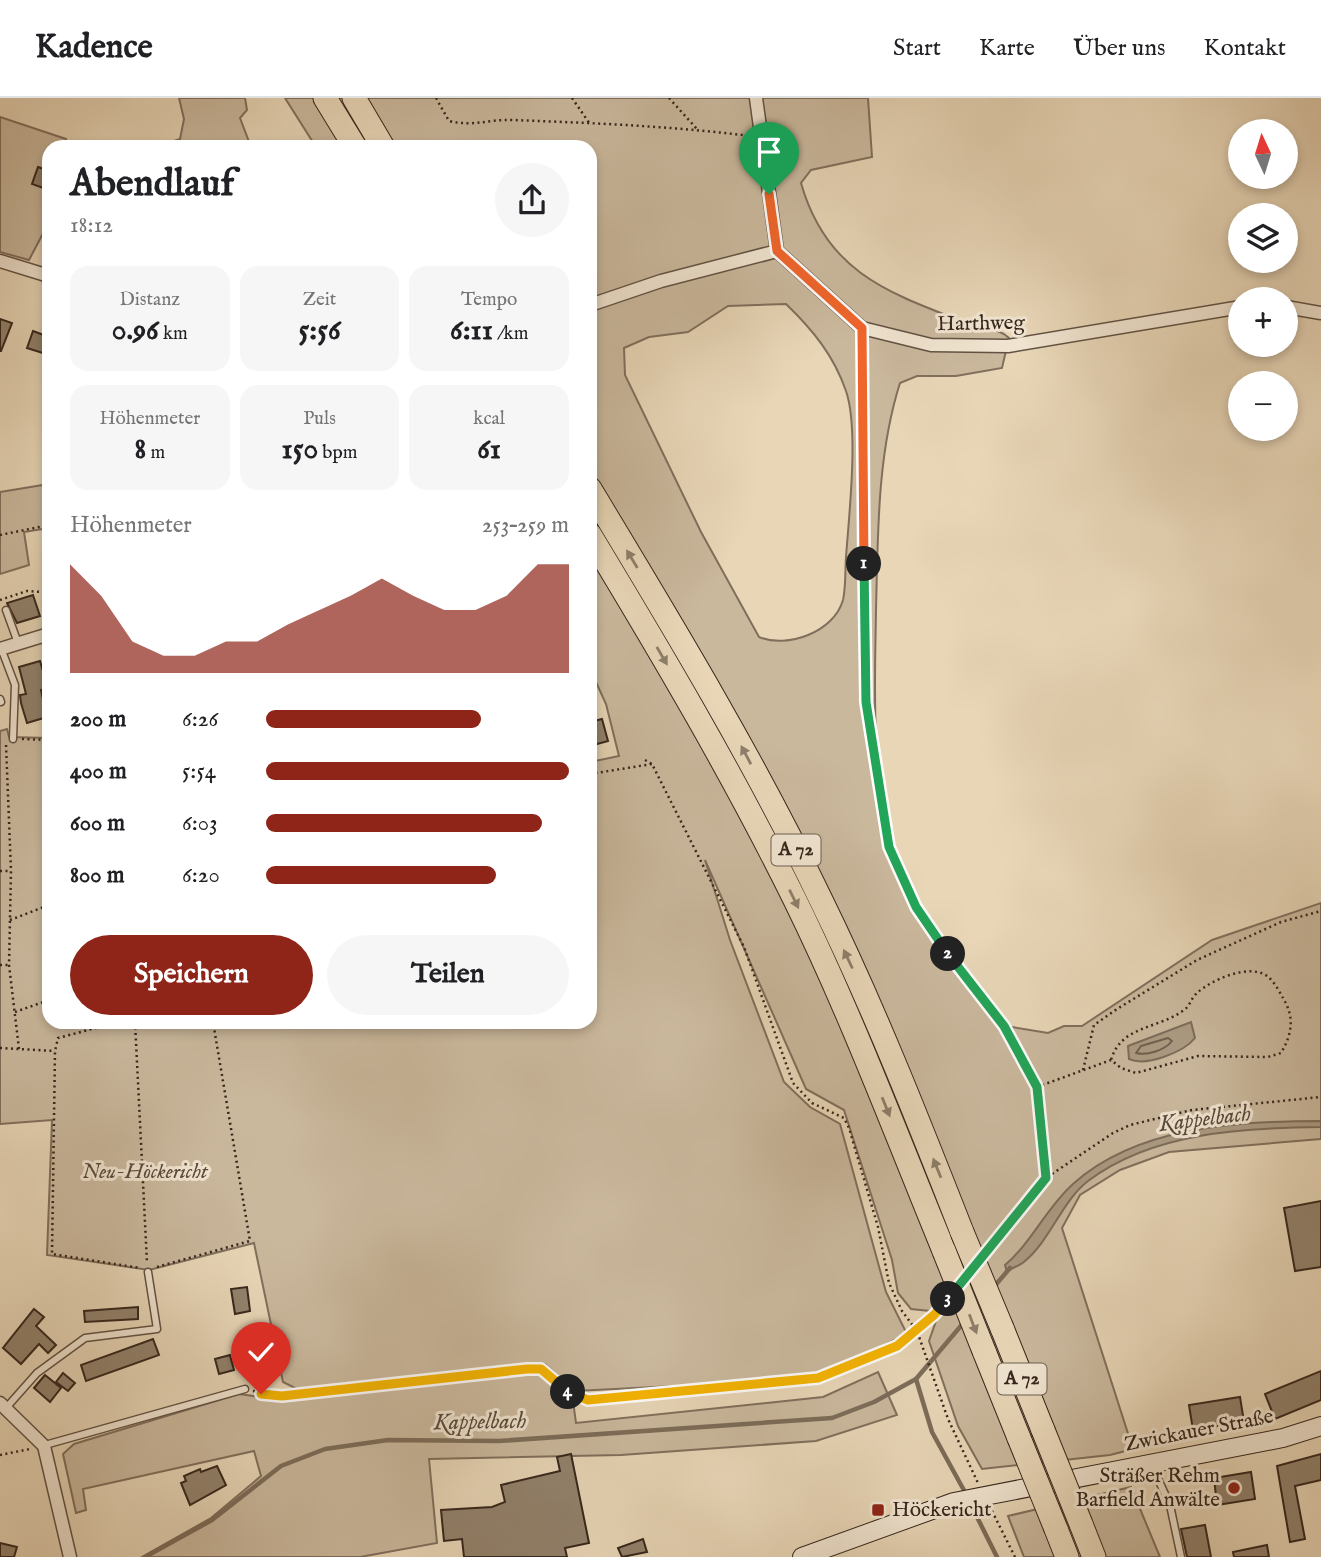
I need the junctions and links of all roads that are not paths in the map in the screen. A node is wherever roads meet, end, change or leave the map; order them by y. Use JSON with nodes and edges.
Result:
{"nodes":[{"id":1,"x":326,"y":98,"type":"edge"},
{"id":2,"x":354,"y":98,"type":"edge"},
{"id":3,"x":756,"y":98,"type":"edge"},
{"id":4,"x":351,"y":140,"type":"edge"},
{"id":5,"x":379,"y":140,"type":"edge"},
{"id":6,"x":777,"y":251,"type":"junction"},
{"id":7,"x":0,"y":261,"type":"edge"},
{"id":8,"x":42,"y":274,"type":"edge"},
{"id":9,"x":597,"y":303,"type":"edge"},
{"id":10,"x":1228,"y":309,"type":"edge"},
{"id":11,"x":1298,"y":309,"type":"edge"},
{"id":12,"x":1321,"y":313,"type":"edge"},
{"id":13,"x":597,"y":501,"type":"edge"},
{"id":14,"x":597,"y":547,"type":"edge"},
{"id":15,"x":6,"y":610,"type":"dead end"},
{"id":16,"x":42,"y":636,"type":"edge"},
{"id":17,"x":18,"y":643,"type":"junction"},
{"id":18,"x":0,"y":649,"type":"edge"},
{"id":19,"x":13,"y":739,"type":"road end"},
{"id":20,"x":148,"y":1271,"type":"road end"},
{"id":21,"x":245,"y":1389,"type":"road end"},
{"id":22,"x":3,"y":1405,"type":"edge"},
{"id":23,"x":1321,"y":1426,"type":"edge"},
{"id":24,"x":44,"y":1446,"type":"junction"},
{"id":25,"x":1152,"y":1464,"type":"junction"},
{"id":26,"x":70,"y":1557,"type":"edge"},
{"id":27,"x":802,"y":1557,"type":"edge"},
{"id":28,"x":1067,"y":1557,"type":"edge"},
{"id":29,"x":1094,"y":1557,"type":"edge"},
{"id":30,"x":1181,"y":1557,"type":"edge"}],
"edges":[{"from":1,"to":4,"type":"highway"},
{"from":2,"to":5,"type":"highway"},
{"from":3,"to":6,"type":"street"},
{"from":6,"to":9,"type":"street"},
{"from":6,"to":10,"type":"street","name":"Harthweg"},
{"from":7,"to":8,"type":"street"},
{"from":11,"to":12,"type":"street"},
{"from":29,"to":13,"type":"highway","number":"A 72","one_way":true,"bridge":true},
{"from":14,"to":28,"type":"highway","number":"A 72","one_way":true,"bridge":true},
{"from":15,"to":17,"type":"lane"},
{"from":16,"to":17,"type":"street"},
{"from":17,"to":18,"type":"street"},
{"from":18,"to":19,"type":"lane"},
{"from":20,"to":22,"type":"lane"},
{"from":21,"to":24,"type":"lane"},
{"from":22,"to":24,"type":"street"},
{"from":23,"to":25,"type":"main road","name":"Zwickauer Straße"},
{"from":24,"to":26,"type":"street"},
{"from":25,"to":27,"type":"main road","name":"Zwickauer Straße"},
{"from":25,"to":30,"type":"lane"}]}
